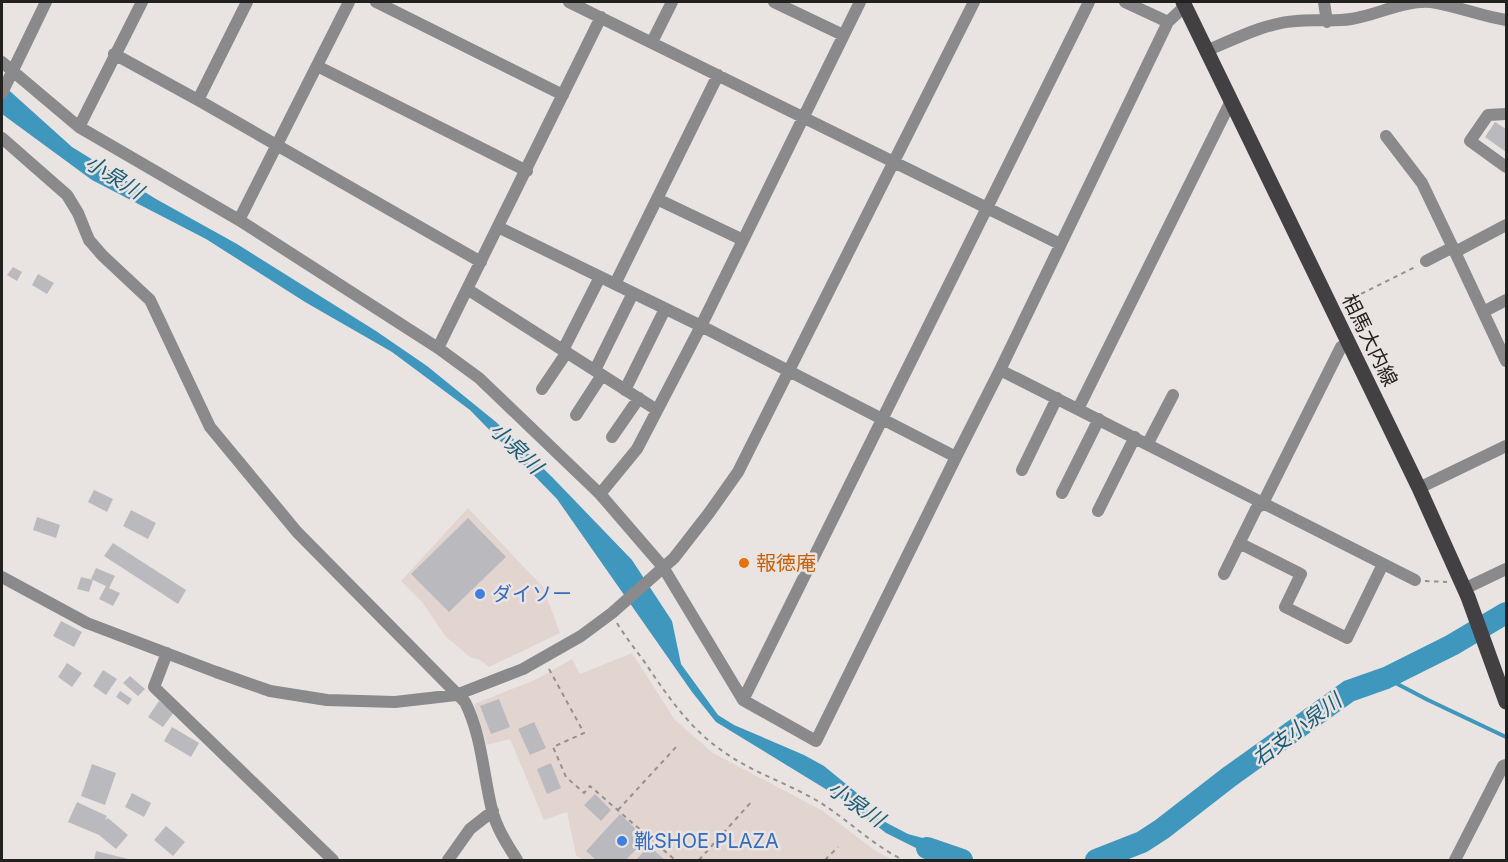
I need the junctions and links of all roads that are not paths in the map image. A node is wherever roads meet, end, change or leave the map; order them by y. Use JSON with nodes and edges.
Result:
{"nodes":[{"id":1,"x":46,"y":2,"type":"edge"},
{"id":2,"x":142,"y":2,"type":"edge"},
{"id":3,"x":247,"y":2,"type":"edge"},
{"id":4,"x":349,"y":2,"type":"edge"},
{"id":5,"x":376,"y":2,"type":"edge"},
{"id":6,"x":569,"y":2,"type":"edge"},
{"id":7,"x":672,"y":2,"type":"edge"},
{"id":8,"x":774,"y":2,"type":"edge"},
{"id":9,"x":860,"y":2,"type":"edge"},
{"id":10,"x":974,"y":2,"type":"edge"},
{"id":11,"x":1089,"y":2,"type":"edge"},
{"id":12,"x":1125,"y":2,"type":"edge"},
{"id":13,"x":1324,"y":2,"type":"edge"},
{"id":14,"x":1184,"y":4,"type":"edge"},
{"id":15,"x":601,"y":17,"type":"junction"},
{"id":16,"x":1506,"y":20,"type":"edge"},
{"id":17,"x":1168,"y":22,"type":"junction"},
{"id":18,"x":1327,"y":22,"type":"junction"},
{"id":19,"x":843,"y":35,"type":"junction"},
{"id":20,"x":652,"y":42,"type":"junction"},
{"id":21,"x":1206,"y":51,"type":"junction"},
{"id":22,"x":114,"y":54,"type":"junction"},
{"id":23,"x":2,"y":62,"type":"edge"},
{"id":24,"x":316,"y":66,"type":"junction"},
{"id":25,"x":12,"y":70,"type":"junction"},
{"id":26,"x":718,"y":75,"type":"junction"},
{"id":27,"x":2,"y":93,"type":"edge"},
{"id":28,"x":563,"y":95,"type":"junction"},
{"id":29,"x":198,"y":100,"type":"junction"},
{"id":30,"x":1231,"y":101,"type":"junction"},
{"id":31,"x":1506,"y":114,"type":"edge"},
{"id":32,"x":804,"y":117,"type":"junction"},
{"id":33,"x":79,"y":126,"type":"junction"},
{"id":34,"x":1386,"y":136,"type":"dead end"},
{"id":35,"x":2,"y":138,"type":"edge"},
{"id":36,"x":277,"y":145,"type":"junction"},
{"id":37,"x":894,"y":161,"type":"junction"},
{"id":38,"x":1506,"y":167,"type":"edge"},
{"id":39,"x":527,"y":171,"type":"junction"},
{"id":40,"x":657,"y":199,"type":"junction"},
{"id":41,"x":987,"y":208,"type":"junction"},
{"id":42,"x":239,"y":220,"type":"junction"},
{"id":43,"x":1506,"y":225,"type":"edge"},
{"id":44,"x":498,"y":227,"type":"junction"},
{"id":45,"x":743,"y":240,"type":"junction"},
{"id":46,"x":1060,"y":244,"type":"junction"},
{"id":47,"x":1454,"y":249,"type":"junction"},
{"id":48,"x":1426,"y":261,"type":"road end"},
{"id":49,"x":480,"y":262,"type":"junction"},
{"id":50,"x":600,"y":277,"type":"junction"},
{"id":51,"x":615,"y":284,"type":"junction"},
{"id":52,"x":467,"y":289,"type":"junction"},
{"id":53,"x":633,"y":293,"type":"junction"},
{"id":54,"x":1506,"y":300,"type":"edge"},
{"id":55,"x":665,"y":309,"type":"junction"},
{"id":56,"x":1483,"y":312,"type":"junction"},
{"id":57,"x":700,"y":326,"type":"junction"},
{"id":58,"x":1348,"y":343,"type":"junction"},
{"id":59,"x":438,"y":348,"type":"junction"},
{"id":60,"x":565,"y":351,"type":"junction"},
{"id":61,"x":1506,"y":361,"type":"edge"},
{"id":62,"x":1000,"y":370,"type":"junction"},
{"id":63,"x":599,"y":373,"type":"junction"},
{"id":64,"x":789,"y":373,"type":"junction"},
{"id":65,"x":542,"y":388,"type":"dead end"},
{"id":66,"x":625,"y":390,"type":"junction"},
{"id":67,"x":1173,"y":395,"type":"dead end"},
{"id":68,"x":639,"y":398,"type":"junction"},
{"id":69,"x":1057,"y":398,"type":"junction"},
{"id":70,"x":1078,"y":409,"type":"junction"},
{"id":71,"x":657,"y":410,"type":"junction"},
{"id":72,"x":576,"y":415,"type":"dead end"},
{"id":73,"x":1099,"y":419,"type":"junction"},
{"id":74,"x":882,"y":420,"type":"junction"},
{"id":75,"x":612,"y":437,"type":"dead end"},
{"id":76,"x":1135,"y":437,"type":"junction"},
{"id":77,"x":1148,"y":443,"type":"junction"},
{"id":78,"x":1506,"y":446,"type":"edge"},
{"id":79,"x":956,"y":457,"type":"junction"},
{"id":80,"x":1022,"y":470,"type":"dead end"},
{"id":81,"x":1419,"y":488,"type":"junction"},
{"id":82,"x":1062,"y":493,"type":"dead end"},
{"id":83,"x":600,"y":494,"type":"junction"},
{"id":84,"x":1263,"y":503,"type":"junction"},
{"id":85,"x":1098,"y":511,"type":"dead end"},
{"id":86,"x":1239,"y":543,"type":"junction"},
{"id":87,"x":1383,"y":564,"type":"junction"},
{"id":88,"x":663,"y":567,"type":"junction"},
{"id":89,"x":1506,"y":569,"type":"edge"},
{"id":90,"x":1224,"y":574,"type":"dead end"},
{"id":91,"x":2,"y":577,"type":"edge"},
{"id":92,"x":1415,"y":580,"type":"road end"},
{"id":93,"x":1464,"y":590,"type":"junction"},
{"id":94,"x":167,"y":653,"type":"junction"},
{"id":95,"x":456,"y":695,"type":"junction"},
{"id":96,"x":743,"y":700,"type":"junction"},
{"id":97,"x":1506,"y":702,"type":"edge"},
{"id":98,"x":1506,"y":765,"type":"edge"},
{"id":99,"x":493,"y":811,"type":"junction"},
{"id":100,"x":333,"y":861,"type":"edge"},
{"id":101,"x":448,"y":861,"type":"edge"},
{"id":102,"x":517,"y":861,"type":"edge"},
{"id":103,"x":1455,"y":861,"type":"edge"}],
"edges":[{"from":1,"to":25,"type":"street"},
{"from":2,"to":22,"type":"street"},
{"from":3,"to":29,"type":"street"},
{"from":4,"to":24,"type":"street"},
{"from":5,"to":28,"type":"street"},
{"from":6,"to":15,"type":"street"},
{"from":7,"to":20,"type":"street"},
{"from":8,"to":19,"type":"street"},
{"from":9,"to":19,"type":"street"},
{"from":10,"to":37,"type":"street"},
{"from":11,"to":41,"type":"street"},
{"from":12,"to":17,"type":"street"},
{"from":13,"to":18,"type":"street"},
{"from":14,"to":17,"type":"street"},
{"from":14,"to":21,"type":"main road","name":"相馬大内線"},
{"from":15,"to":20,"type":"street"},
{"from":15,"to":28,"type":"street"},
{"from":16,"to":18,"type":"street"},
{"from":17,"to":46,"type":"street"},
{"from":18,"to":21,"type":"street"},
{"from":19,"to":32,"type":"street"},
{"from":20,"to":26,"type":"street"},
{"from":21,"to":30,"type":"main road","name":"相馬大内線"},
{"from":22,"to":29,"type":"street"},
{"from":22,"to":33,"type":"street"},
{"from":23,"to":25,"type":"street"},
{"from":24,"to":36,"type":"street"},
{"from":24,"to":39,"type":"street"},
{"from":25,"to":27,"type":"street"},
{"from":25,"to":33,"type":"street"},
{"from":26,"to":32,"type":"street"},
{"from":26,"to":40,"type":"street"},
{"from":28,"to":39,"type":"street"},
{"from":29,"to":36,"type":"street"},
{"from":30,"to":58,"type":"main road","name":"相馬大内線"},
{"from":30,"to":70,"type":"street"},
{"from":31,"to":38,"type":"street"},
{"from":32,"to":37,"type":"street"},
{"from":32,"to":45,"type":"street"},
{"from":33,"to":42,"type":"street"},
{"from":34,"to":47,"type":"street"},
{"from":35,"to":95,"type":"street"},
{"from":36,"to":42,"type":"street"},
{"from":36,"to":49,"type":"street"},
{"from":37,"to":41,"type":"street"},
{"from":37,"to":64,"type":"street"},
{"from":39,"to":44,"type":"street"},
{"from":40,"to":45,"type":"street"},
{"from":40,"to":51,"type":"street"},
{"from":41,"to":46,"type":"street"},
{"from":41,"to":74,"type":"street"},
{"from":42,"to":59,"type":"street"},
{"from":43,"to":47,"type":"street"},
{"from":44,"to":49,"type":"street"},
{"from":44,"to":50,"type":"street"},
{"from":45,"to":57,"type":"street"},
{"from":46,"to":62,"type":"street"},
{"from":47,"to":48,"type":"street"},
{"from":47,"to":56,"type":"street"},
{"from":49,"to":52,"type":"street"},
{"from":50,"to":51,"type":"street"},
{"from":50,"to":60,"type":"street"},
{"from":51,"to":53,"type":"street"},
{"from":52,"to":59,"type":"street"},
{"from":52,"to":60,"type":"street"},
{"from":53,"to":55,"type":"street"},
{"from":53,"to":63,"type":"street"},
{"from":54,"to":56,"type":"street"},
{"from":55,"to":57,"type":"street"},
{"from":55,"to":66,"type":"street"},
{"from":56,"to":61,"type":"street"},
{"from":57,"to":64,"type":"street"},
{"from":57,"to":71,"type":"street"},
{"from":58,"to":81,"type":"main road","name":"相馬大内線"},
{"from":58,"to":84,"type":"street"},
{"from":59,"to":83,"type":"street"},
{"from":60,"to":63,"type":"street"},
{"from":60,"to":65,"type":"street"},
{"from":62,"to":69,"type":"street"},
{"from":62,"to":79,"type":"street"},
{"from":63,"to":66,"type":"street"},
{"from":63,"to":72,"type":"street"},
{"from":64,"to":74,"type":"street"},
{"from":64,"to":88,"type":"street"},
{"from":66,"to":68,"type":"street"},
{"from":67,"to":77,"type":"street"},
{"from":68,"to":71,"type":"street"},
{"from":68,"to":75,"type":"street"},
{"from":69,"to":70,"type":"street"},
{"from":69,"to":80,"type":"street"},
{"from":70,"to":73,"type":"street"},
{"from":71,"to":83,"type":"street"},
{"from":73,"to":76,"type":"street"},
{"from":73,"to":82,"type":"street"},
{"from":74,"to":79,"type":"street"},
{"from":74,"to":96,"type":"street"},
{"from":76,"to":77,"type":"street"},
{"from":76,"to":85,"type":"street"},
{"from":77,"to":84,"type":"street"},
{"from":78,"to":81,"type":"street"},
{"from":79,"to":96,"type":"street"},
{"from":81,"to":93,"type":"main road","name":"相馬大内線"},
{"from":83,"to":88,"type":"street"},
{"from":84,"to":86,"type":"street"},
{"from":84,"to":87,"type":"street"},
{"from":86,"to":87,"type":"street"},
{"from":86,"to":90,"type":"street"},
{"from":87,"to":92,"type":"street"},
{"from":88,"to":95,"type":"street"},
{"from":88,"to":96,"type":"street"},
{"from":89,"to":93,"type":"street"},
{"from":91,"to":94,"type":"street"},
{"from":93,"to":97,"type":"main road","name":"相馬大内線"},
{"from":94,"to":95,"type":"street"},
{"from":94,"to":100,"type":"street"},
{"from":95,"to":99,"type":"street"},
{"from":98,"to":103,"type":"street"},
{"from":99,"to":101,"type":"street"},
{"from":99,"to":102,"type":"street"}]}
